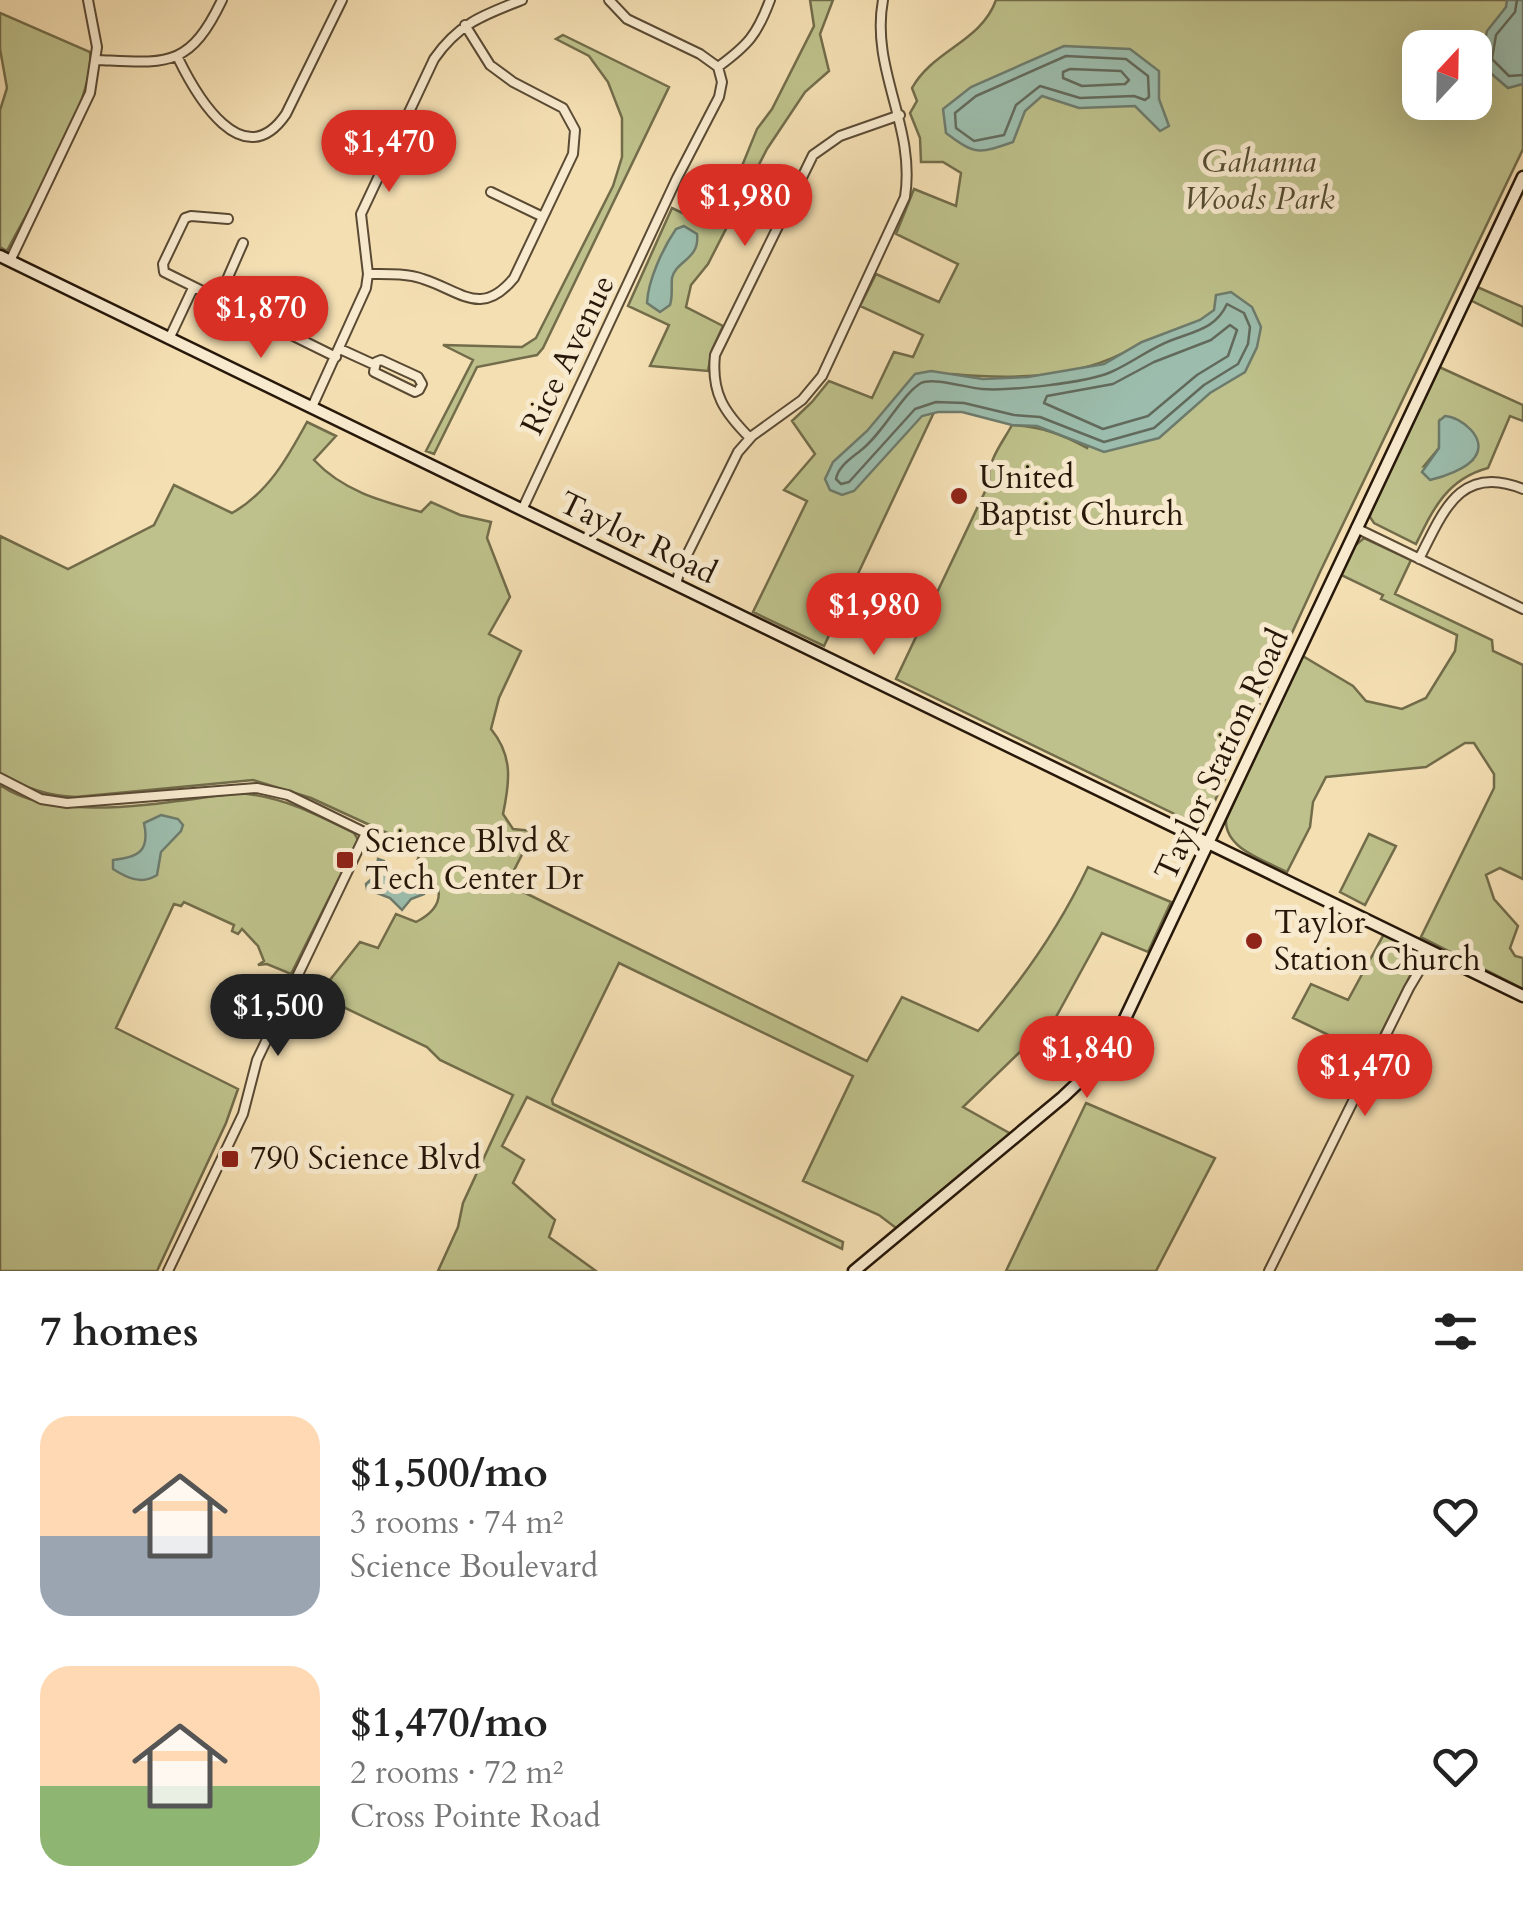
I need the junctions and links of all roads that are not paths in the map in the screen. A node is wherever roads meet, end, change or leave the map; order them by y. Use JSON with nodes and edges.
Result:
{"nodes":[{"id":1,"x":88,"y":0,"type":"edge"},
{"id":2,"x":222,"y":0,"type":"edge"},
{"id":3,"x":342,"y":0,"type":"edge"},
{"id":4,"x":522,"y":0,"type":"edge"},
{"id":5,"x":609,"y":0,"type":"edge"},
{"id":6,"x":770,"y":0,"type":"edge"},
{"id":7,"x":883,"y":0,"type":"edge"},
{"id":8,"x":502,"y":4,"type":"edge"},
{"id":9,"x":465,"y":25,"type":"junction"},
{"id":10,"x":178,"y":58,"type":"junction"},
{"id":11,"x":97,"y":60,"type":"junction"},
{"id":12,"x":718,"y":67,"type":"junction"},
{"id":13,"x":900,"y":115,"type":"junction"},
{"id":14,"x":1523,"y":177,"type":"edge"},
{"id":15,"x":491,"y":192,"type":"dead end"},
{"id":16,"x":543,"y":217,"type":"junction"},
{"id":17,"x":228,"y":218,"type":"dead end"},
{"id":18,"x":243,"y":243,"type":"dead end"},
{"id":19,"x":5,"y":259,"type":"edge"},
{"id":20,"x":368,"y":274,"type":"junction"},
{"id":21,"x":194,"y":288,"type":"junction"},
{"id":22,"x":218,"y":300,"type":"junction"},
{"id":23,"x":169,"y":339,"type":"junction"},
{"id":24,"x":338,"y":353,"type":"junction"},
{"id":25,"x":375,"y":365,"type":"junction"},
{"id":26,"x":312,"y":407,"type":"junction"},
{"id":27,"x":750,"y":438,"type":"junction"},
{"id":28,"x":1523,"y":489,"type":"edge"},
{"id":29,"x":522,"y":510,"type":"junction"},
{"id":30,"x":1356,"y":528,"type":"junction"},
{"id":31,"x":1419,"y":559,"type":"junction"},
{"id":32,"x":676,"y":584,"type":"junction"},
{"id":33,"x":1523,"y":609,"type":"edge"},
{"id":34,"x":0,"y":778,"type":"edge"},
{"id":35,"x":1208,"y":844,"type":"junction"},
{"id":36,"x":1431,"y":951,"type":"junction"},
{"id":37,"x":1523,"y":996,"type":"edge"},
{"id":38,"x":168,"y":1271,"type":"edge"},
{"id":39,"x":854,"y":1271,"type":"edge"},
{"id":40,"x":1269,"y":1271,"type":"edge"}],
"edges":[{"from":1,"to":11,"type":"street"},
{"from":2,"to":10,"type":"street"},
{"from":3,"to":10,"type":"street"},
{"from":4,"to":8,"type":"street"},
{"from":5,"to":12,"type":"street"},
{"from":6,"to":12,"type":"street"},
{"from":7,"to":13,"type":"street"},
{"from":8,"to":9,"type":"street"},
{"from":9,"to":16,"type":"street"},
{"from":9,"to":20,"type":"street"},
{"from":10,"to":11,"type":"street"},
{"from":11,"to":19,"type":"street"},
{"from":12,"to":29,"type":"street","name":"Rice Avenue"},
{"from":13,"to":27,"type":"street"},
{"from":13,"to":27,"type":"street"},
{"from":14,"to":30,"type":"main road","name":"Taylor Station Road"},
{"from":15,"to":16,"type":"street"},
{"from":16,"to":20,"type":"street"},
{"from":17,"to":21,"type":"street"},
{"from":18,"to":22,"type":"street"},
{"from":19,"to":23,"type":"main road","name":"Taylor Road"},
{"from":20,"to":24,"type":"street"},
{"from":21,"to":22,"type":"street"},
{"from":21,"to":23,"type":"street"},
{"from":22,"to":24,"type":"street"},
{"from":23,"to":26,"type":"main road","name":"Taylor Road"},
{"from":24,"to":25,"type":"street"},
{"from":24,"to":26,"type":"street"},
{"from":25,"to":25,"type":"street"},
{"from":26,"to":29,"type":"main road","name":"Taylor Road"},
{"from":27,"to":32,"type":"street"},
{"from":28,"to":31,"type":"street"},
{"from":29,"to":32,"type":"main road","name":"Taylor Road"},
{"from":30,"to":31,"type":"street"},
{"from":30,"to":35,"type":"main road","name":"Taylor Station Road"},
{"from":31,"to":33,"type":"street"},
{"from":32,"to":35,"type":"main road","name":"Taylor Road"},
{"from":34,"to":38,"type":"street"},
{"from":35,"to":36,"type":"main road","name":"Taylor Road"},
{"from":35,"to":39,"type":"main road","name":"Taylor Station Road"},
{"from":36,"to":37,"type":"main road","name":"Taylor Road"},
{"from":36,"to":40,"type":"street"}]}
